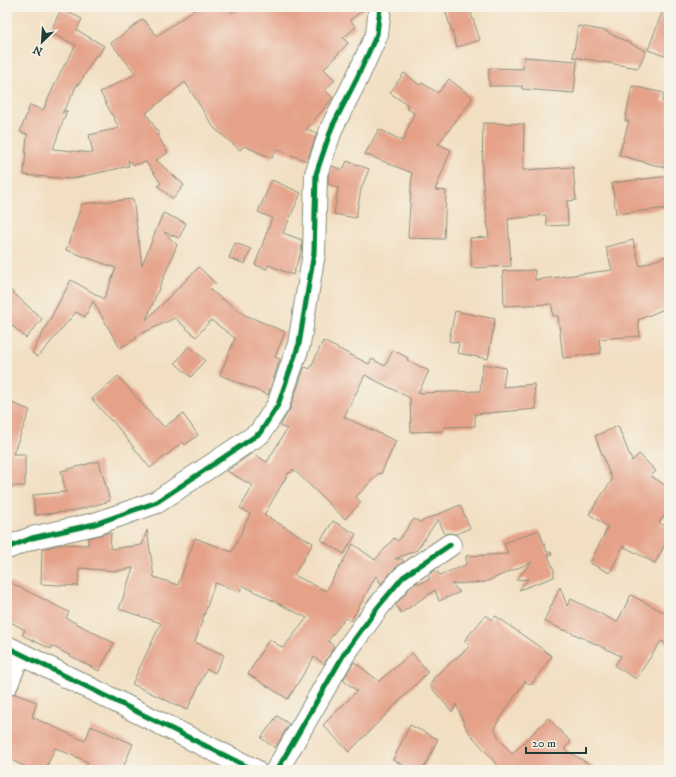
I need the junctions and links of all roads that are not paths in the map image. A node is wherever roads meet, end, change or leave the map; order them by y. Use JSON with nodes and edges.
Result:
{"nodes":[{"id":1,"x":380,"y":7,"type":"edge"},
{"id":2,"x":450,"y":545,"type":"dead end"},
{"id":3,"x":7,"y":548,"type":"edge"},
{"id":4,"x":13,"y":650,"type":"edge"},
{"id":5,"x":7,"y":684,"type":"edge"},
{"id":6,"x":254,"y":770,"type":"edge"},
{"id":7,"x":277,"y":770,"type":"edge"}],
"edges":[{"from":1,"to":3,"type":"street"},
{"from":2,"to":7,"type":"street"},
{"from":4,"to":5,"type":"street"},
{"from":4,"to":6,"type":"street"}]}
